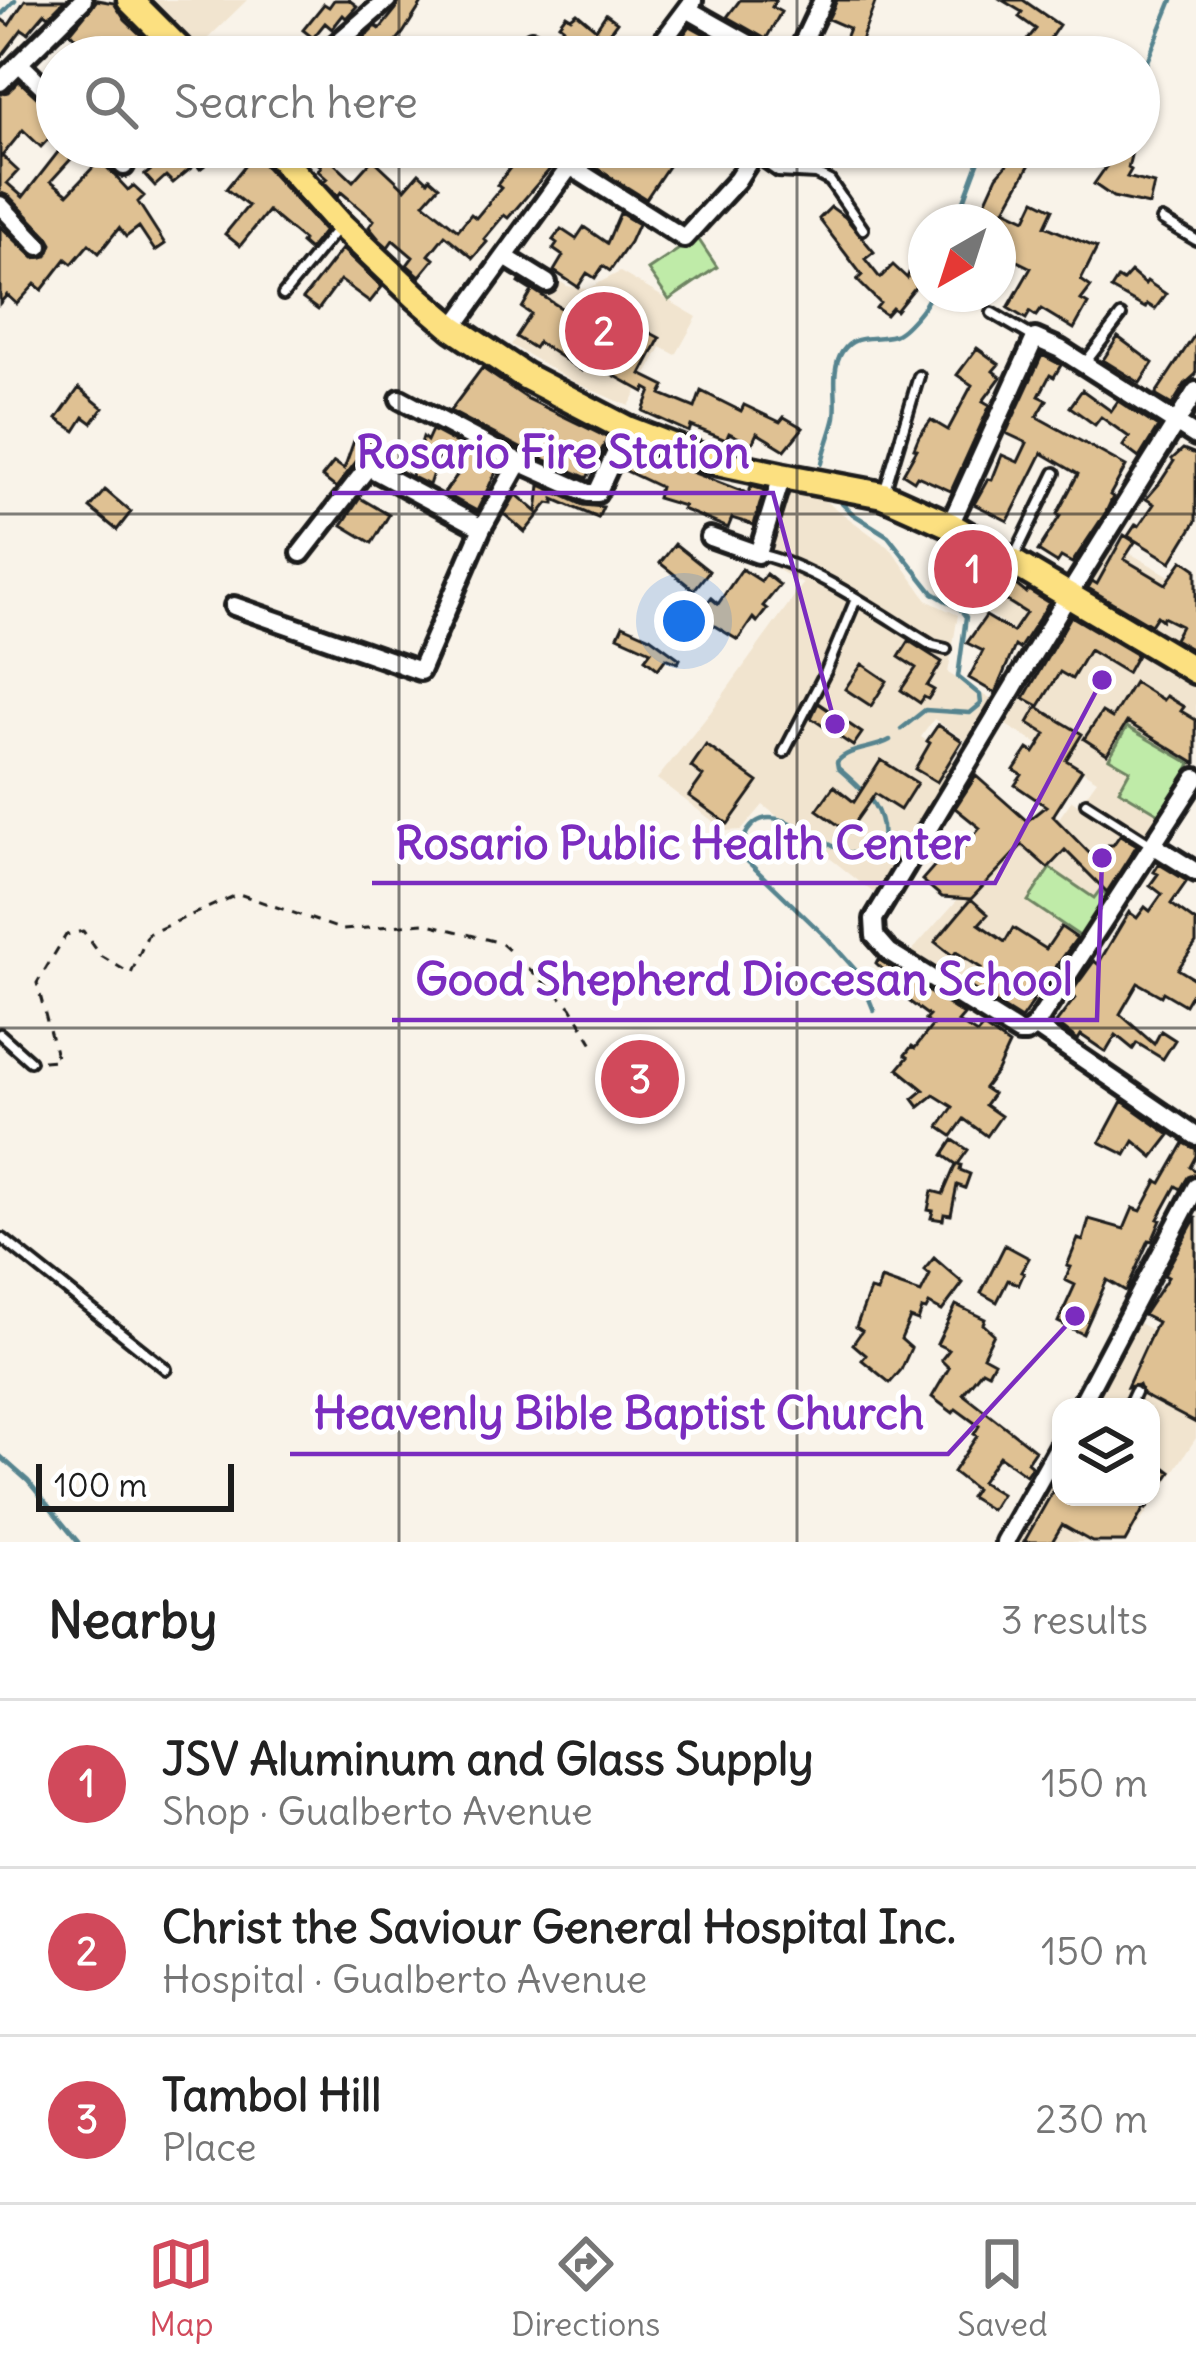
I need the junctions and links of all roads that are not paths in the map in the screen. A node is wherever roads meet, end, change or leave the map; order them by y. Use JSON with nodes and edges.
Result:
{"nodes":[{"id":1,"x":83,"y":0,"type":"edge"},
{"id":2,"x":130,"y":0,"type":"edge"},
{"id":3,"x":388,"y":0,"type":"edge"},
{"id":4,"x":823,"y":0,"type":"edge"},
{"id":5,"x":690,"y":4,"type":"edge"},
{"id":6,"x":47,"y":36,"type":"edge"},
{"id":7,"x":166,"y":36,"type":"edge"},
{"id":8,"x":346,"y":36,"type":"edge"},
{"id":9,"x":666,"y":36,"type":"edge"},
{"id":10,"x":740,"y":36,"type":"edge"},
{"id":11,"x":806,"y":36,"type":"edge"},
{"id":12,"x":36,"y":47,"type":"edge"},
{"id":13,"x":20,"y":63,"type":"junction"},
{"id":14,"x":36,"y":79,"type":"edge"},
{"id":15,"x":0,"y":82,"type":"edge"},
{"id":16,"x":290,"y":168,"type":"edge"},
{"id":17,"x":569,"y":168,"type":"edge"},
{"id":18,"x":573,"y":168,"type":"edge"},
{"id":19,"x":742,"y":168,"type":"edge"},
{"id":20,"x":773,"y":168,"type":"edge"},
{"id":21,"x":0,"y":205,"type":"edge"},
{"id":22,"x":1162,"y":220,"type":"dead end"},
{"id":23,"x":340,"y":224,"type":"junction"},
{"id":24,"x":863,"y":229,"type":"dead end"},
{"id":25,"x":1196,"y":240,"type":"edge"},
{"id":26,"x":40,"y":246,"type":"dead end"},
{"id":27,"x":505,"y":257,"type":"junction"},
{"id":28,"x":547,"y":284,"type":"dead end"},
{"id":29,"x":283,"y":296,"type":"dead end"},
{"id":30,"x":992,"y":314,"type":"dead end"},
{"id":31,"x":1121,"y":316,"type":"dead end"},
{"id":32,"x":453,"y":328,"type":"junction"},
{"id":33,"x":1035,"y":338,"type":"junction"},
{"id":34,"x":1084,"y":364,"type":"junction"},
{"id":35,"x":920,"y":376,"type":"dead end"},
{"id":36,"x":1196,"y":391,"type":"edge"},
{"id":37,"x":400,"y":399,"type":"dead end"},
{"id":38,"x":1176,"y":422,"type":"junction"},
{"id":39,"x":627,"y":429,"type":"junction"},
{"id":40,"x":1196,"y":436,"type":"edge"},
{"id":41,"x":519,"y":462,"type":"junction"},
{"id":42,"x":1055,"y":473,"type":"dead end"},
{"id":43,"x":782,"y":476,"type":"junction"},
{"id":44,"x":883,"y":495,"type":"junction"},
{"id":45,"x":950,"y":525,"type":"junction"},
{"id":46,"x":482,"y":528,"type":"junction"},
{"id":47,"x":710,"y":537,"type":"dead end"},
{"id":48,"x":301,"y":553,"type":"dead end"},
{"id":49,"x":758,"y":554,"type":"junction"},
{"id":50,"x":1012,"y":562,"type":"junction"},
{"id":51,"x":1068,"y":596,"type":"junction"},
{"id":52,"x":856,"y":599,"type":"junction"},
{"id":53,"x":234,"y":606,"type":"dead end"},
{"id":54,"x":946,"y":650,"type":"dead end"},
{"id":55,"x":1196,"y":671,"type":"edge"},
{"id":56,"x":784,"y":752,"type":"dead end"},
{"id":57,"x":1196,"y":778,"type":"edge"},
{"id":58,"x":1086,"y":803,"type":"dead end"},
{"id":59,"x":1153,"y":845,"type":"junction"},
{"id":60,"x":1196,"y":872,"type":"edge"},
{"id":61,"x":1034,"y":1026,"type":"junction"},
{"id":62,"x":0,"y":1034,"type":"edge"},
{"id":63,"x":30,"y":1061,"type":"road end"},
{"id":64,"x":1196,"y":1136,"type":"edge"},
{"id":65,"x":1196,"y":1187,"type":"edge"},
{"id":66,"x":1,"y":1239,"type":"edge"},
{"id":67,"x":166,"y":1369,"type":"dead end"},
{"id":68,"x":1136,"y":1392,"type":"dead end"},
{"id":69,"x":1085,"y":1398,"type":"edge"},
{"id":70,"x":1133,"y":1398,"type":"edge"},
{"id":71,"x":1052,"y":1458,"type":"edge"},
{"id":72,"x":1005,"y":1542,"type":"edge"}],
"edges":[{"from":1,"to":6,"type":"street"},
{"from":2,"to":7,"type":"main road"},
{"from":3,"to":8,"type":"street"},
{"from":4,"to":11,"type":"street"},
{"from":5,"to":9,"type":"street"},
{"from":5,"to":10,"type":"street"},
{"from":12,"to":13,"type":"street"},
{"from":13,"to":14,"type":"street"},
{"from":13,"to":15,"type":"street"},
{"from":16,"to":23,"type":"main road"},
{"from":17,"to":27,"type":"street"},
{"from":18,"to":19,"type":"street"},
{"from":20,"to":24,"type":"lane"},
{"from":21,"to":26,"type":"street"},
{"from":22,"to":25,"type":"lane"},
{"from":23,"to":29,"type":"lane"},
{"from":23,"to":32,"type":"main road"},
{"from":27,"to":28,"type":"street"},
{"from":27,"to":32,"type":"street"},
{"from":30,"to":33,"type":"lane"},
{"from":31,"to":34,"type":"lane"},
{"from":32,"to":39,"type":"main road"},
{"from":33,"to":34,"type":"street"},
{"from":33,"to":45,"type":"street"},
{"from":34,"to":38,"type":"street"},
{"from":35,"to":44,"type":"lane"},
{"from":36,"to":38,"type":"street"},
{"from":37,"to":41,"type":"street"},
{"from":38,"to":40,"type":"street"},
{"from":38,"to":51,"type":"street"},
{"from":39,"to":41,"type":"street"},
{"from":39,"to":43,"type":"main road"},
{"from":41,"to":46,"type":"street"},
{"from":42,"to":50,"type":"lane"},
{"from":43,"to":44,"type":"main road"},
{"from":43,"to":49,"type":"street"},
{"from":44,"to":45,"type":"main road"},
{"from":45,"to":50,"type":"main road"},
{"from":46,"to":48,"type":"street"},
{"from":46,"to":53,"type":"street"},
{"from":47,"to":49,"type":"street"},
{"from":49,"to":52,"type":"lane"},
{"from":50,"to":51,"type":"main road"},
{"from":51,"to":55,"type":"main road"},
{"from":51,"to":61,"type":"street"},
{"from":52,"to":54,"type":"lane"},
{"from":52,"to":56,"type":"lane"},
{"from":57,"to":59,"type":"street"},
{"from":58,"to":59,"type":"lane"},
{"from":59,"to":60,"type":"street"},
{"from":59,"to":61,"type":"street"},
{"from":61,"to":64,"type":"street"},
{"from":62,"to":63,"type":"lane"},
{"from":65,"to":69,"type":"street"},
{"from":66,"to":67,"type":"lane"},
{"from":68,"to":70,"type":"lane"},
{"from":71,"to":72,"type":"street"}]}
